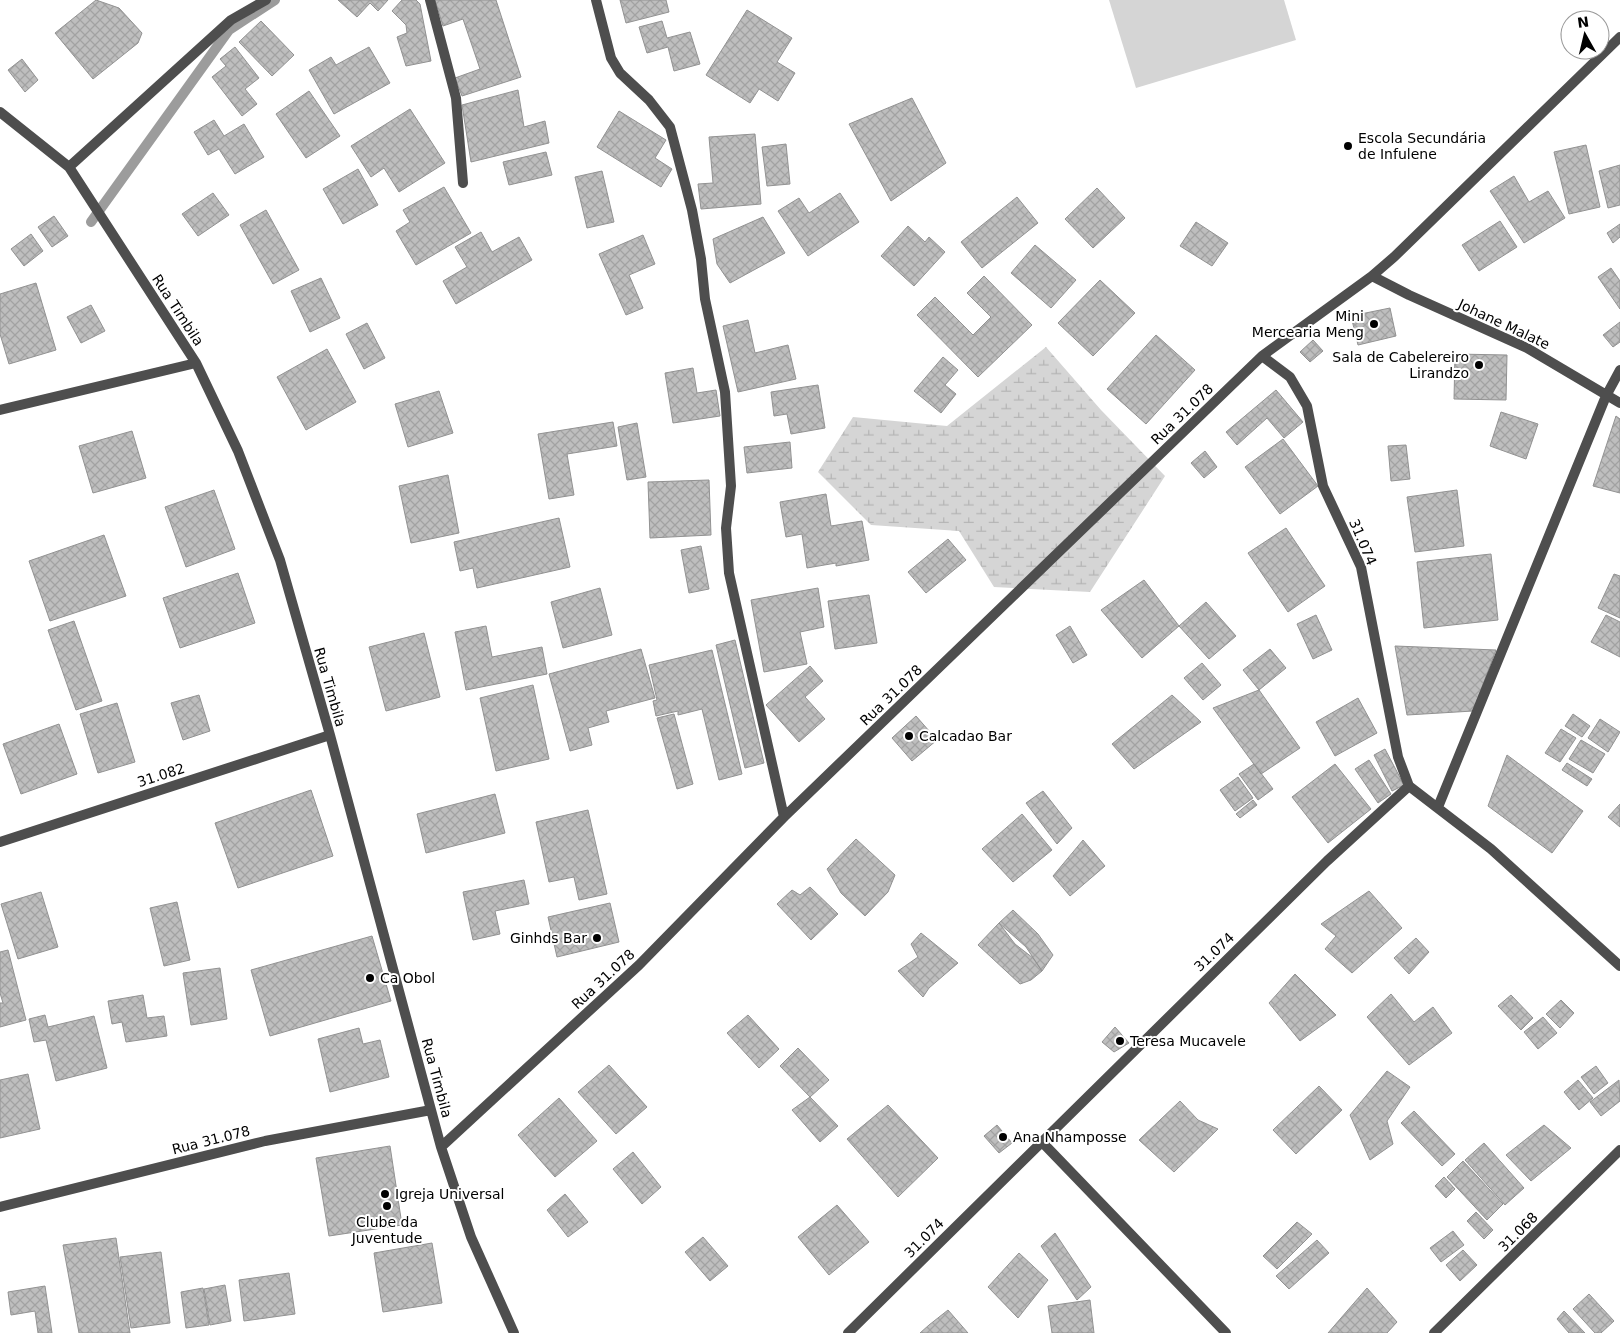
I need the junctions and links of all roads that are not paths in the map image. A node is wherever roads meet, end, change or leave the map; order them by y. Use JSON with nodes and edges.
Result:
{"nodes":[{"id":1,"x":266,"y":0,"type":"edge"},
{"id":2,"x":430,"y":0,"type":"edge"},
{"id":3,"x":596,"y":0,"type":"edge"},
{"id":4,"x":1620,"y":37,"type":"edge"},
{"id":5,"x":0,"y":112,"type":"edge"},
{"id":6,"x":69,"y":167,"type":"junction"},
{"id":7,"x":463,"y":183,"type":"dead end"},
{"id":8,"x":1372,"y":276,"type":"junction"},
{"id":9,"x":1262,"y":356,"type":"junction"},
{"id":10,"x":196,"y":363,"type":"junction"},
{"id":11,"x":1620,"y":370,"type":"edge"},
{"id":12,"x":1606,"y":396,"type":"junction"},
{"id":13,"x":1620,"y":403,"type":"edge"},
{"id":14,"x":0,"y":410,"type":"edge"},
{"id":15,"x":330,"y":735,"type":"junction"},
{"id":16,"x":1408,"y":786,"type":"junction"},
{"id":17,"x":1438,"y":808,"type":"junction"},
{"id":18,"x":784,"y":817,"type":"junction"},
{"id":19,"x":0,"y":842,"type":"edge"},
{"id":20,"x":1620,"y":966,"type":"edge"},
{"id":21,"x":431,"y":1110,"type":"junction"},
{"id":22,"x":1041,"y":1141,"type":"junction"},
{"id":23,"x":440,"y":1148,"type":"junction"},
{"id":24,"x":1620,"y":1150,"type":"edge"},
{"id":25,"x":0,"y":1207,"type":"edge"},
{"id":26,"x":512,"y":1329,"type":"edge"},
{"id":27,"x":502,"y":1333,"type":"edge"},
{"id":28,"x":848,"y":1333,"type":"edge"},
{"id":29,"x":1226,"y":1333,"type":"edge"},
{"id":30,"x":1434,"y":1333,"type":"edge"}],
"edges":[{"from":1,"to":6,"type":"street"},
{"from":2,"to":7,"type":"street"},
{"from":3,"to":18,"type":"street"},
{"from":4,"to":8,"type":"street","name":"Rua 31.078"},
{"from":5,"to":6,"type":"street","name":"Rua Timbila"},
{"from":6,"to":10,"type":"street","name":"Rua Timbila"},
{"from":8,"to":9,"type":"street","name":"Rua 31.078"},
{"from":8,"to":12,"type":"street","name":"Johane Malate"},
{"from":9,"to":16,"type":"street","name":"31.074"},
{"from":9,"to":18,"type":"street","name":"Rua 31.078"},
{"from":10,"to":14,"type":"street"},
{"from":10,"to":15,"type":"street","name":"Rua Timbila"},
{"from":11,"to":12,"type":"street"},
{"from":12,"to":13,"type":"street","name":"Johane Malate"},
{"from":12,"to":17,"type":"street"},
{"from":15,"to":19,"type":"street","name":"31.082"},
{"from":15,"to":21,"type":"street","name":"Rua Timbila"},
{"from":16,"to":17,"type":"street"},
{"from":16,"to":22,"type":"street","name":"31.074"},
{"from":17,"to":20,"type":"street"},
{"from":18,"to":23,"type":"street","name":"Rua 31.078"},
{"from":21,"to":23,"type":"street","name":"Rua Timbila"},
{"from":21,"to":25,"type":"street","name":"Rua 31.078"},
{"from":22,"to":28,"type":"street","name":"31.074"},
{"from":22,"to":29,"type":"street"},
{"from":23,"to":26,"type":"street","name":"Rua Timbila"},
{"from":24,"to":30,"type":"street","name":"31.068"},
{"from":26,"to":27,"type":"street"}]}
